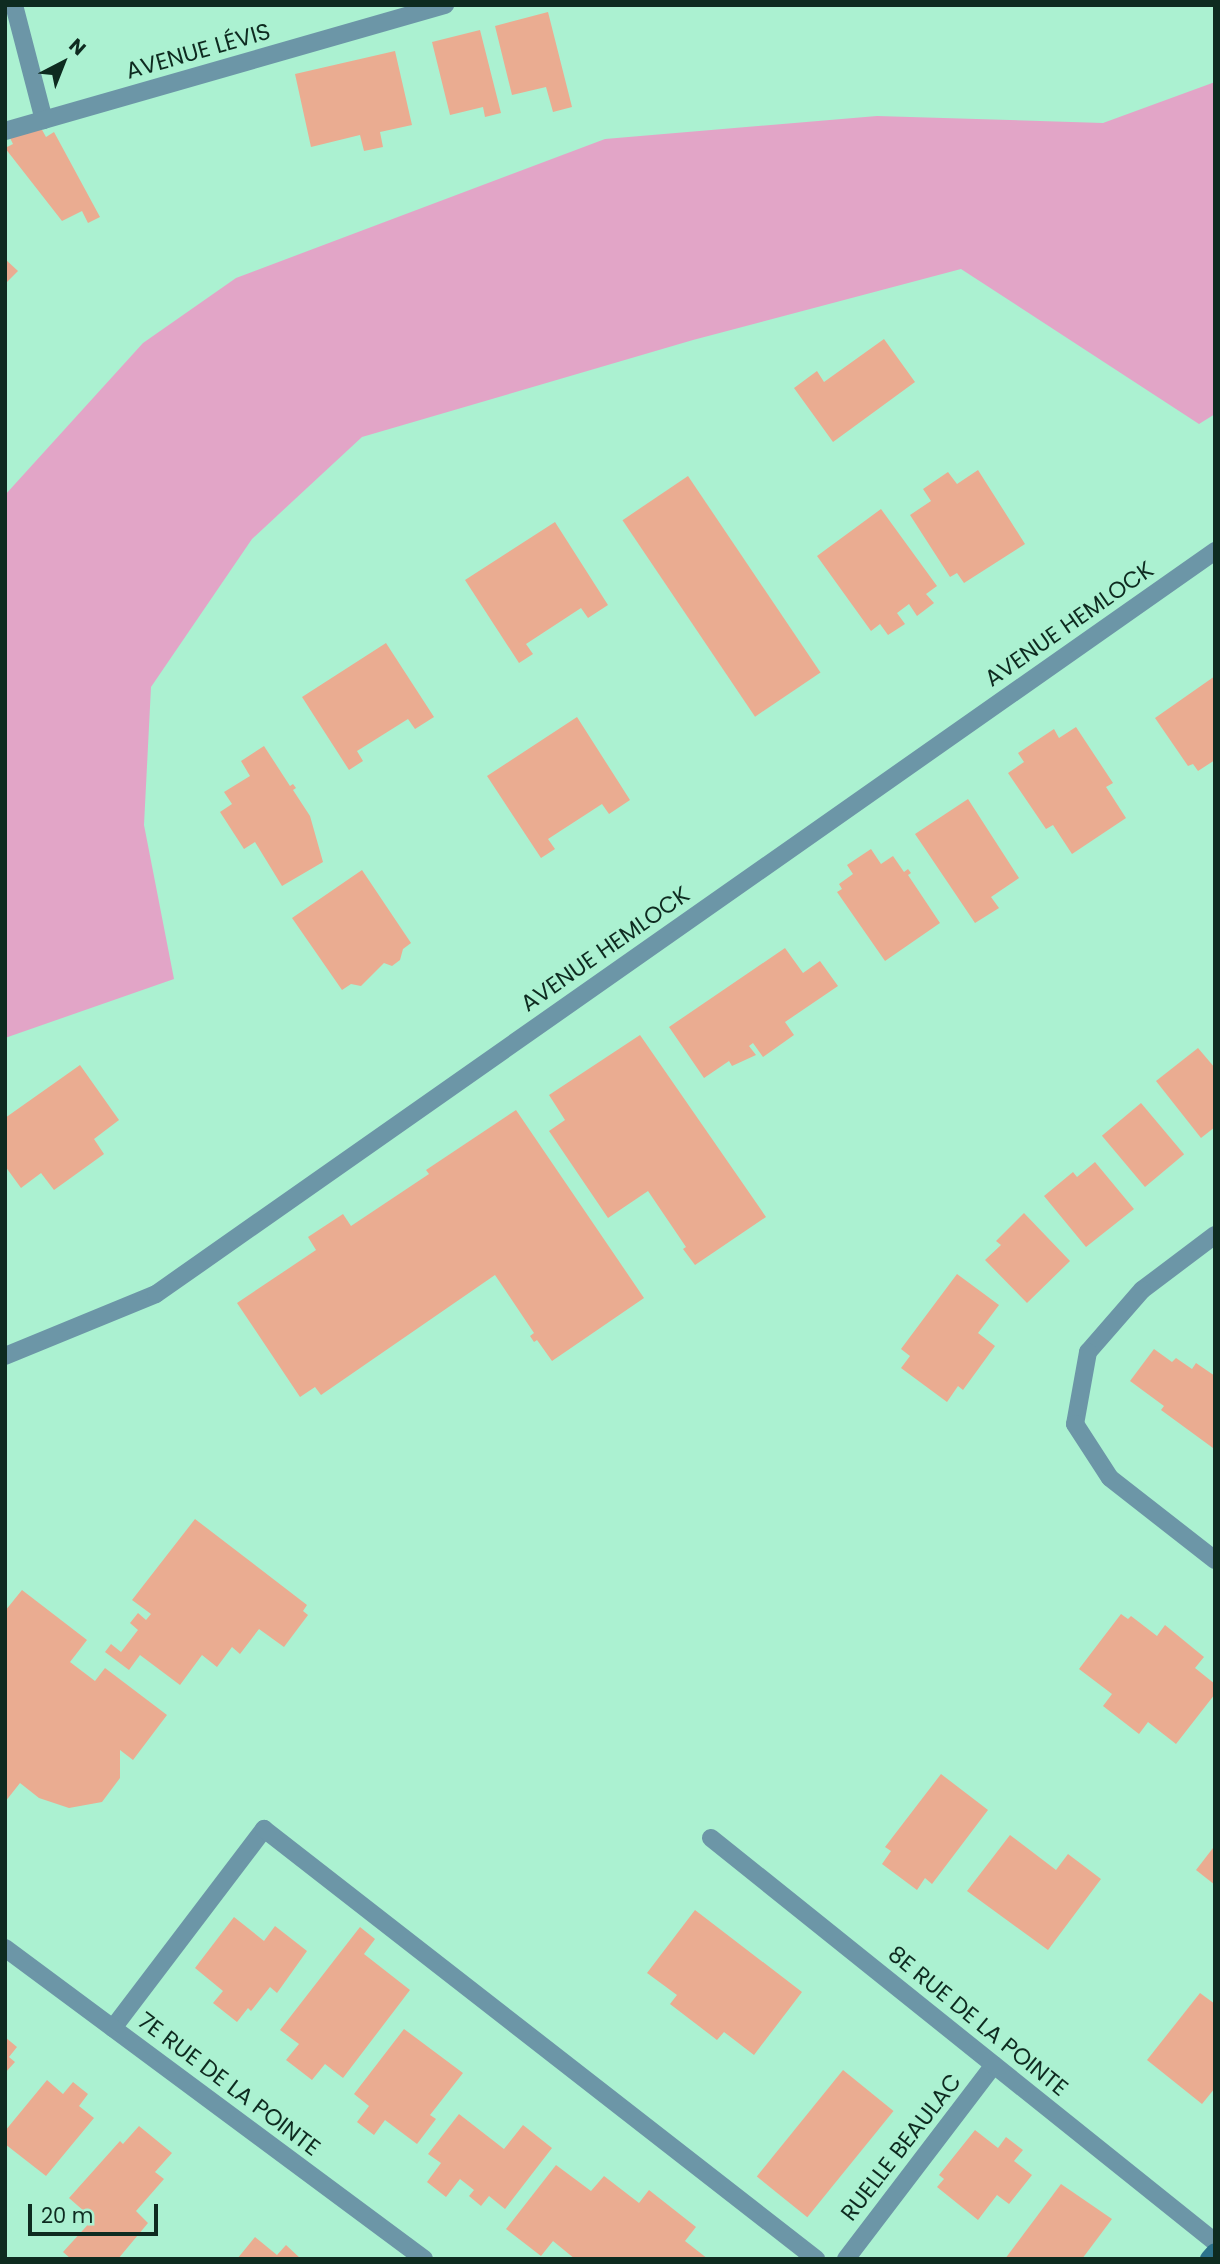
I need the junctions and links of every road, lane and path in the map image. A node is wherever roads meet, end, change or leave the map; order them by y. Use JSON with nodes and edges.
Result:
{"nodes":[{"id":1,"x":14,"y":5,"type":"edge"},
{"id":2,"x":445,"y":5,"type":"edge"},
{"id":3,"x":44,"y":120,"type":"junction"},
{"id":4,"x":5,"y":131,"type":"edge"},
{"id":5,"x":1215,"y":551,"type":"edge"},
{"id":6,"x":1215,"y":1234,"type":"edge"},
{"id":7,"x":5,"y":1356,"type":"edge"},
{"id":8,"x":1215,"y":1560,"type":"edge"},
{"id":9,"x":711,"y":1838,"type":"dead end"},
{"id":10,"x":5,"y":1948,"type":"edge"},
{"id":11,"x":113,"y":2028,"type":"junction"},
{"id":12,"x":994,"y":2065,"type":"junction"},
{"id":13,"x":1215,"y":2242,"type":"edge"},
{"id":14,"x":1215,"y":2252,"type":"edge"},
{"id":15,"x":424,"y":2259,"type":"edge"},
{"id":16,"x":816,"y":2259,"type":"edge"},
{"id":17,"x":846,"y":2259,"type":"edge"},
{"id":18,"x":1209,"y":2259,"type":"edge"}],
"edges":[{"from":1,"to":3,"type":"street"},
{"from":2,"to":3,"type":"street","name":"AVENUE LÉVIS"},
{"from":3,"to":4,"type":"street","name":"AVENUE LÉVIS"},
{"from":5,"to":7,"type":"street","name":"AVENUE HEMLOCK"},
{"from":6,"to":8,"type":"street"},
{"from":9,"to":12,"type":"street","name":"8E RUE DE LA POINTE"},
{"from":10,"to":11,"type":"street","name":"7E RUE DE LA POINTE"},
{"from":11,"to":15,"type":"street","name":"7E RUE DE LA POINTE"},
{"from":11,"to":16,"type":"street"},
{"from":12,"to":13,"type":"street","name":"8E RUE DE LA POINTE"},
{"from":12,"to":17,"type":"street","name":"RUELLE BEAULAC"},
{"from":14,"to":18,"type":"street"}]}
